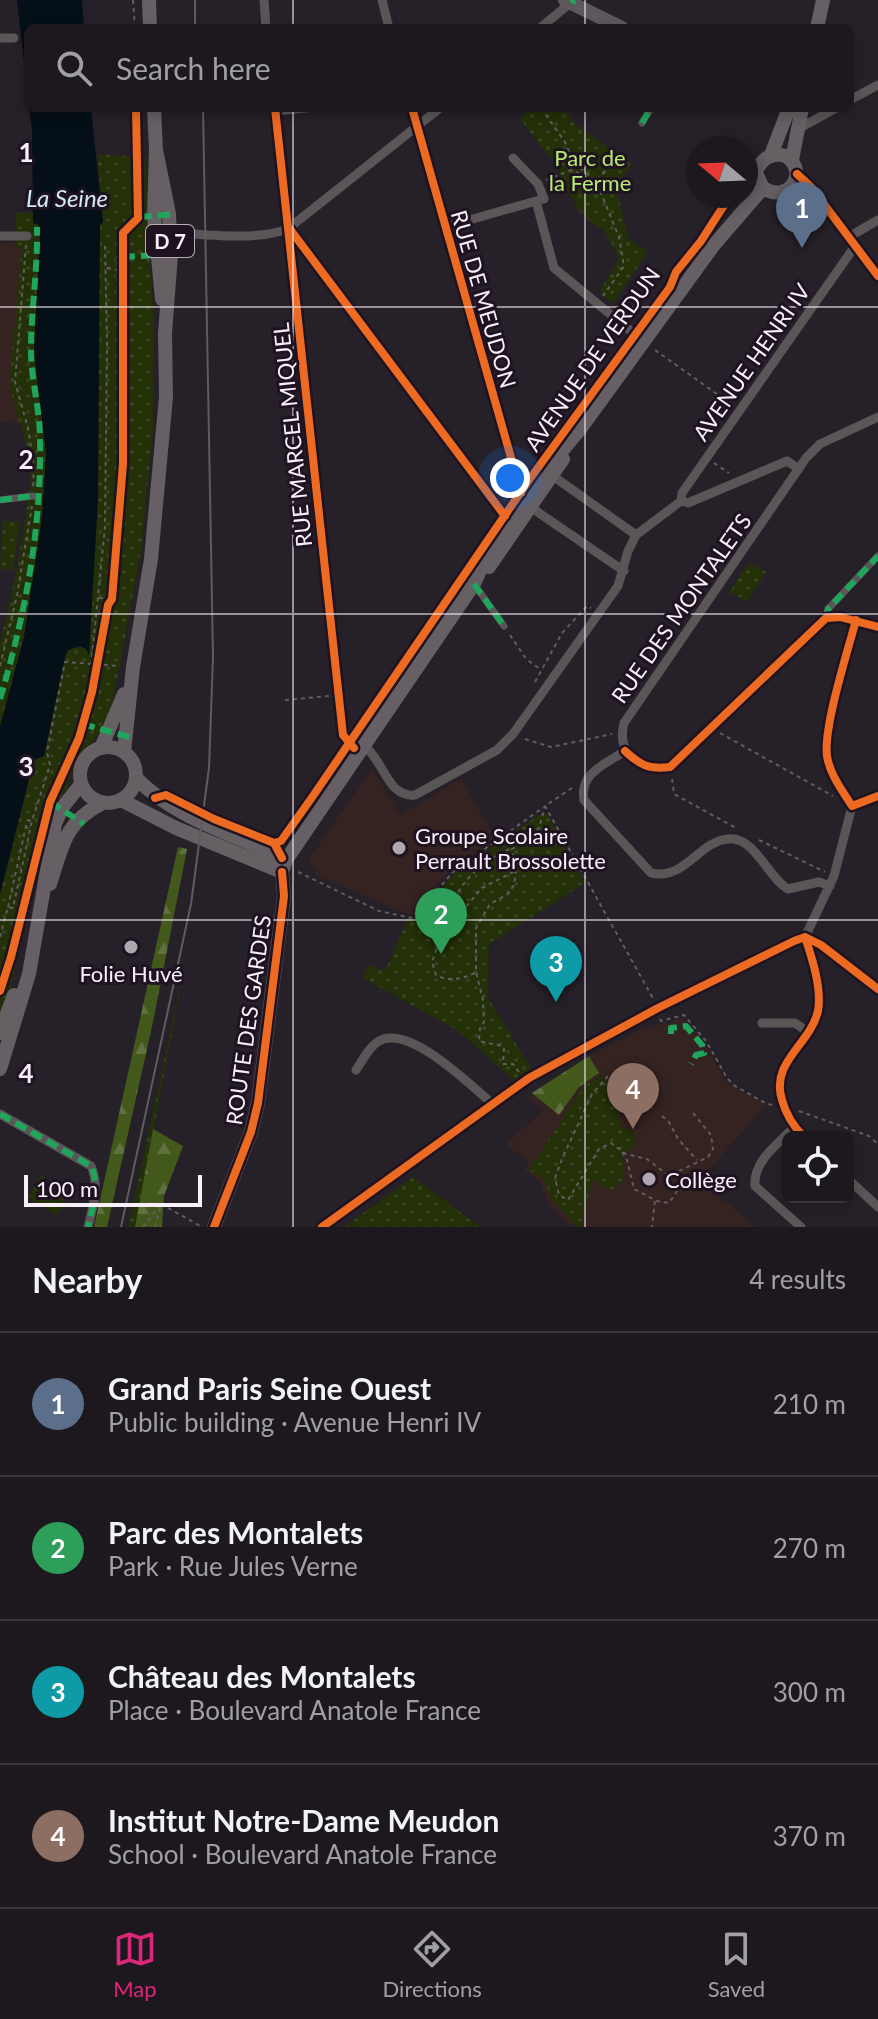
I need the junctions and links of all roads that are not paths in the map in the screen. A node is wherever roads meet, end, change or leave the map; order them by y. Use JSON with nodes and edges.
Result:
{"nodes":[{"id":1,"x":264,"y":0,"type":"edge"},
{"id":2,"x":382,"y":0,"type":"edge"},
{"id":3,"x":823,"y":0,"type":"edge"},
{"id":4,"x":571,"y":1,"type":"edge"},
{"id":5,"x":149,"y":3,"type":"edge"},
{"id":6,"x":150,"y":24,"type":"edge"},
{"id":7,"x":266,"y":24,"type":"edge"},
{"id":8,"x":388,"y":24,"type":"edge"},
{"id":9,"x":545,"y":24,"type":"edge"},
{"id":10,"x":614,"y":24,"type":"edge"},
{"id":11,"x":818,"y":24,"type":"edge"},
{"id":12,"x":0,"y":38,"type":"edge"},
{"id":13,"x":14,"y":38,"type":"dead end"},
{"id":14,"x":878,"y":85,"type":"edge"},
{"id":15,"x":854,"y":98,"type":"edge"},
{"id":16,"x":154,"y":112,"type":"edge"},
{"id":17,"x":275,"y":112,"type":"edge"},
{"id":18,"x":413,"y":112,"type":"edge"},
{"id":19,"x":435,"y":112,"type":"edge"},
{"id":20,"x":649,"y":112,"type":"edge"},
{"id":21,"x":788,"y":112,"type":"edge"},
{"id":22,"x":790,"y":112,"type":"edge"},
{"id":23,"x":829,"y":112,"type":"edge"},
{"id":24,"x":642,"y":123,"type":"dead end"},
{"id":25,"x":417,"y":127,"type":"junction"},
{"id":26,"x":798,"y":129,"type":"junction"},
{"id":27,"x":771,"y":155,"type":"junction"},
{"id":28,"x":513,"y":158,"type":"dead end"},
{"id":29,"x":795,"y":167,"type":"junction"},
{"id":30,"x":758,"y":169,"type":"edge"},
{"id":31,"x":758,"y":177,"type":"edge"},
{"id":32,"x":763,"y":188,"type":"junction"},
{"id":33,"x":789,"y":191,"type":"junction"},
{"id":34,"x":536,"y":201,"type":"junction"},
{"id":35,"x":734,"y":208,"type":"edge"},
{"id":36,"x":830,"y":214,"type":"junction"},
{"id":37,"x":878,"y":220,"type":"edge"},
{"id":38,"x":445,"y":227,"type":"junction"},
{"id":39,"x":289,"y":228,"type":"junction"},
{"id":40,"x":162,"y":233,"type":"junction"},
{"id":41,"x":0,"y":236,"type":"edge"},
{"id":42,"x":27,"y":236,"type":"road end"},
{"id":43,"x":849,"y":237,"type":"junction"},
{"id":44,"x":713,"y":246,"type":"junction"},
{"id":45,"x":855,"y":246,"type":"junction"},
{"id":46,"x":314,"y":261,"type":"junction"},
{"id":47,"x":293,"y":268,"type":"junction"},
{"id":48,"x":878,"y":276,"type":"edge"},
{"id":49,"x":644,"y":342,"type":"junction"},
{"id":50,"x":878,"y":417,"type":"edge"},
{"id":51,"x":581,"y":428,"type":"junction"},
{"id":52,"x":799,"y":469,"type":"junction"},
{"id":53,"x":553,"y":476,"type":"junction"},
{"id":54,"x":517,"y":479,"type":"junction"},
{"id":55,"x":534,"y":484,"type":"junction"},
{"id":56,"x":33,"y":496,"type":"road end"},
{"id":57,"x":0,"y":500,"type":"edge"},
{"id":58,"x":677,"y":504,"type":"junction"},
{"id":59,"x":519,"y":515,"type":"junction"},
{"id":60,"x":636,"y":535,"type":"junction"},
{"id":61,"x":878,"y":556,"type":"edge"},
{"id":62,"x":624,"y":571,"type":"junction"},
{"id":63,"x":474,"y":584,"type":"junction"},
{"id":64,"x":826,"y":618,"type":"junction"},
{"id":65,"x":856,"y":620,"type":"junction"},
{"id":66,"x":504,"y":626,"type":"road end"},
{"id":67,"x":878,"y":627,"type":"edge"},
{"id":68,"x":133,"y":667,"type":"junction"},
{"id":69,"x":101,"y":748,"type":"junction"},
{"id":70,"x":362,"y":749,"type":"junction"},
{"id":71,"x":625,"y":751,"type":"junction"},
{"id":72,"x":124,"y":752,"type":"junction"},
{"id":73,"x":136,"y":778,"type":"junction"},
{"id":74,"x":81,"y":784,"type":"junction"},
{"id":75,"x":878,"y":796,"type":"edge"},
{"id":76,"x":121,"y":800,"type":"junction"},
{"id":77,"x":103,"y":803,"type":"junction"},
{"id":78,"x":852,"y":806,"type":"junction"},
{"id":79,"x":284,"y":866,"type":"junction"},
{"id":80,"x":830,"y":886,"type":"junction"},
{"id":81,"x":41,"y":911,"type":"junction"},
{"id":82,"x":36,"y":935,"type":"junction"},
{"id":83,"x":805,"y":937,"type":"junction"},
{"id":84,"x":878,"y":989,"type":"edge"},
{"id":85,"x":762,"y":1023,"type":"dead end"},
{"id":86,"x":808,"y":1032,"type":"junction"},
{"id":87,"x":0,"y":1033,"type":"edge"},
{"id":88,"x":0,"y":1069,"type":"edge"},
{"id":89,"x":356,"y":1070,"type":"dead end"},
{"id":90,"x":494,"y":1105,"type":"junction"},
{"id":91,"x":0,"y":1114,"type":"edge"},
{"id":92,"x":794,"y":1127,"type":"junction"},
{"id":93,"x":798,"y":1131,"type":"edge"},
{"id":94,"x":854,"y":1185,"type":"edge"},
{"id":95,"x":878,"y":1207,"type":"edge"},
{"id":96,"x":88,"y":1227,"type":"edge"},
{"id":97,"x":214,"y":1227,"type":"edge"},
{"id":98,"x":322,"y":1227,"type":"edge"},
{"id":99,"x":801,"y":1227,"type":"edge"}],
"edges":[{"from":1,"to":7,"type":"street"},
{"from":2,"to":8,"type":"street"},
{"from":3,"to":11,"type":"main road"},
{"from":4,"to":9,"type":"street"},
{"from":4,"to":10,"type":"main road"},
{"from":5,"to":6,"type":"main road"},
{"from":12,"to":13,"type":"street"},
{"from":14,"to":15,"type":"street"},
{"from":16,"to":40,"type":"main road","number":"D 7"},
{"from":17,"to":39,"type":"street","name":"RUE MARCEL MIQUEL"},
{"from":18,"to":25,"type":"street","name":"RUE DE MEUDON"},
{"from":19,"to":25,"type":"street"},
{"from":20,"to":24,"type":"street"},
{"from":21,"to":27,"type":"main road"},
{"from":22,"to":26,"type":"main road"},
{"from":23,"to":26,"type":"street"},
{"from":25,"to":38,"type":"street","name":"RUE DE MEUDON"},
{"from":25,"to":39,"type":"street"},
{"from":26,"to":29,"type":"main road"},
{"from":27,"to":29,"type":"main road"},
{"from":27,"to":30,"type":"main road"},
{"from":28,"to":34,"type":"street"},
{"from":29,"to":33,"type":"main road"},
{"from":29,"to":36,"type":"street"},
{"from":31,"to":32,"type":"main road"},
{"from":32,"to":33,"type":"main road"},
{"from":32,"to":44,"type":"main road","name":"AVENUE DE VERDUN"},
{"from":33,"to":36,"type":"street"},
{"from":34,"to":38,"type":"street"},
{"from":34,"to":49,"type":"street"},
{"from":35,"to":44,"type":"main road","name":"AVENUE DE VERDUN"},
{"from":36,"to":43,"type":"street"},
{"from":37,"to":43,"type":"street"},
{"from":38,"to":54,"type":"street","name":"RUE DE MEUDON"},
{"from":39,"to":40,"type":"street"},
{"from":39,"to":46,"type":"street"},
{"from":39,"to":47,"type":"street","name":"RUE MARCEL MIQUEL"},
{"from":40,"to":68,"type":"main road","number":"D 7"},
{"from":41,"to":42,"type":"street"},
{"from":43,"to":45,"type":"street"},
{"from":44,"to":49,"type":"main road","name":"AVENUE DE VERDUN"},
{"from":45,"to":48,"type":"street"},
{"from":45,"to":58,"type":"street","name":"AVENUE HENRI IV"},
{"from":46,"to":47,"type":"street"},
{"from":46,"to":59,"type":"street"},
{"from":47,"to":70,"type":"street","name":"RUE MARCEL MIQUEL"},
{"from":49,"to":51,"type":"main road","name":"AVENUE DE VERDUN"},
{"from":50,"to":52,"type":"street","name":"RUE DES MONTALETS"},
{"from":51,"to":53,"type":"main road","name":"AVENUE DE VERDUN"},
{"from":51,"to":55,"type":"main road","name":"AVENUE DE VERDUN"},
{"from":52,"to":58,"type":"street","name":"AVENUE HENRI IV"},
{"from":52,"to":71,"type":"street","name":"RUE DES MONTALETS"},
{"from":53,"to":55,"type":"street"},
{"from":53,"to":59,"type":"main road","name":"AVENUE DE VERDUN"},
{"from":53,"to":60,"type":"street"},
{"from":54,"to":55,"type":"street"},
{"from":54,"to":59,"type":"street","name":"RUE DE MEUDON"},
{"from":55,"to":59,"type":"main road","name":"AVENUE DE VERDUN"},
{"from":56,"to":57,"type":"street"},
{"from":58,"to":60,"type":"street","name":"AVENUE HENRI IV"},
{"from":59,"to":62,"type":"street"},
{"from":59,"to":63,"type":"main road","name":"AVENUE DE VERDUN"},
{"from":60,"to":62,"type":"street"},
{"from":61,"to":64,"type":"street"},
{"from":62,"to":70,"type":"street"},
{"from":63,"to":66,"type":"street"},
{"from":63,"to":70,"type":"main road","name":"AVENUE DE VERDUN"},
{"from":64,"to":65,"type":"street"},
{"from":64,"to":71,"type":"street"},
{"from":65,"to":67,"type":"street"},
{"from":65,"to":78,"type":"street"},
{"from":68,"to":69,"type":"main road","number":"D 7"},
{"from":68,"to":72,"type":"main road","number":"D 7"},
{"from":69,"to":72,"type":"main road"},
{"from":69,"to":74,"type":"main road"},
{"from":70,"to":79,"type":"main road","name":"AVENUE DE VERDUN"},
{"from":71,"to":80,"type":"street"},
{"from":72,"to":73,"type":"main road"},
{"from":73,"to":76,"type":"main road"},
{"from":73,"to":79,"type":"main road"},
{"from":74,"to":77,"type":"main road"},
{"from":74,"to":81,"type":"main road"},
{"from":75,"to":78,"type":"street"},
{"from":76,"to":77,"type":"main road"},
{"from":76,"to":79,"type":"main road"},
{"from":77,"to":81,"type":"main road"},
{"from":78,"to":80,"type":"street"},
{"from":79,"to":97,"type":"main road","name":"ROUTE DES GARDES"},
{"from":80,"to":83,"type":"street"},
{"from":81,"to":82,"type":"main road"},
{"from":82,"to":87,"type":"main road"},
{"from":82,"to":88,"type":"main road"},
{"from":83,"to":84,"type":"street"},
{"from":83,"to":86,"type":"street"},
{"from":83,"to":90,"type":"street"},
{"from":85,"to":86,"type":"street"},
{"from":86,"to":92,"type":"street"},
{"from":89,"to":90,"type":"street"},
{"from":90,"to":98,"type":"street"},
{"from":91,"to":96,"type":"street"},
{"from":92,"to":93,"type":"street"},
{"from":92,"to":99,"type":"street"},
{"from":94,"to":95,"type":"street"}]}
